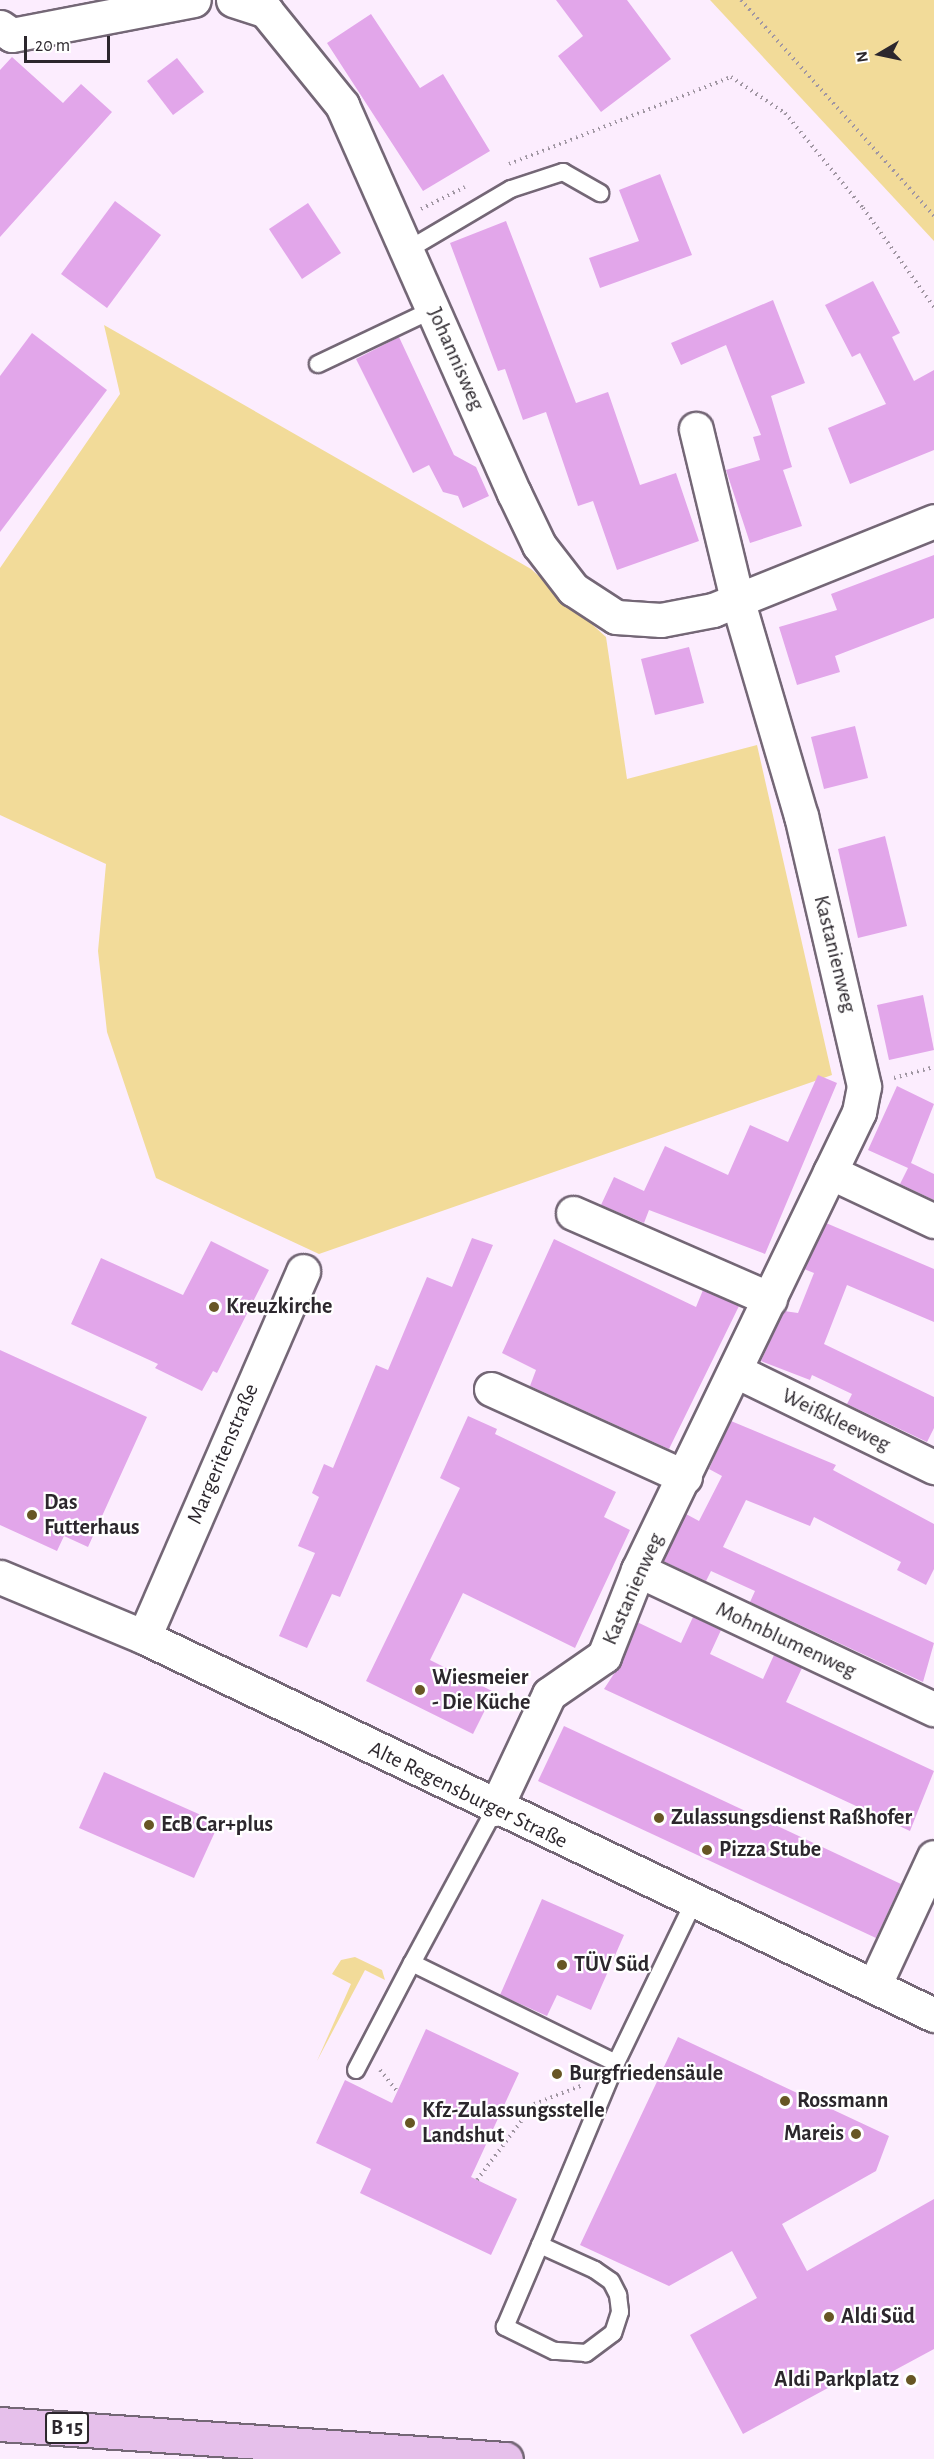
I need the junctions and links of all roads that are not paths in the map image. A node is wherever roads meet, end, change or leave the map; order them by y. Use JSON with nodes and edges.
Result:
{"nodes":[{"id":1,"x":195,"y":0,"type":"edge"},
{"id":2,"x":233,"y":0,"type":"edge"},
{"id":3,"x":0,"y":27,"type":"edge"},
{"id":4,"x":600,"y":193,"type":"dead end"},
{"id":5,"x":400,"y":237,"type":"junction"},
{"id":6,"x":434,"y":309,"type":"junction"},
{"id":7,"x":318,"y":364,"type":"dead end"},
{"id":8,"x":696,"y":429,"type":"dead end"},
{"id":9,"x":934,"y":521,"type":"edge"},
{"id":10,"x":738,"y":599,"type":"junction"},
{"id":11,"x":830,"y":1172,"type":"junction"},
{"id":12,"x":573,"y":1213,"type":"dead end"},
{"id":13,"x":934,"y":1221,"type":"edge"},
{"id":14,"x":303,"y":1271,"type":"dead end"},
{"id":15,"x":770,"y":1299,"type":"junction"},
{"id":16,"x":738,"y":1372,"type":"junction"},
{"id":17,"x":491,"y":1389,"type":"dead end"},
{"id":18,"x":934,"y":1467,"type":"edge"},
{"id":19,"x":685,"y":1477,"type":"junction"},
{"id":20,"x":638,"y":1570,"type":"junction"},
{"id":21,"x":0,"y":1577,"type":"edge"},
{"id":22,"x":144,"y":1637,"type":"junction"},
{"id":23,"x":934,"y":1709,"type":"edge"},
{"id":24,"x":495,"y":1809,"type":"junction"},
{"id":25,"x":934,"y":1857,"type":"edge"},
{"id":26,"x":694,"y":1902,"type":"junction"},
{"id":27,"x":412,"y":1963,"type":"junction"},
{"id":28,"x":873,"y":1986,"type":"junction"},
{"id":29,"x":934,"y":2015,"type":"edge"},
{"id":30,"x":616,"y":2063,"type":"junction"},
{"id":31,"x":356,"y":2070,"type":"dead end"},
{"id":32,"x":540,"y":2245,"type":"junction"},
{"id":33,"x":0,"y":2424,"type":"edge"},
{"id":34,"x":505,"y":2459,"type":"edge"}],
"edges":[{"from":1,"to":3,"type":"street"},
{"from":2,"to":5,"type":"street","name":"Johannisweg"},
{"from":4,"to":5,"type":"lane"},
{"from":5,"to":6,"type":"street","name":"Johannisweg"},
{"from":6,"to":7,"type":"lane"},
{"from":6,"to":10,"type":"street","name":"Johannisweg"},
{"from":8,"to":10,"type":"street"},
{"from":9,"to":10,"type":"street","name":"Johannisweg"},
{"from":10,"to":11,"type":"street","name":"Kastanienweg"},
{"from":11,"to":13,"type":"street"},
{"from":11,"to":15,"type":"street","name":"Kastanienweg"},
{"from":12,"to":15,"type":"street"},
{"from":14,"to":22,"type":"street","name":"Margeritenstraße"},
{"from":15,"to":16,"type":"street","name":"Kastanienweg"},
{"from":16,"to":18,"type":"street","name":"Weißkleeweg"},
{"from":16,"to":19,"type":"street","name":"Kastanienweg"},
{"from":17,"to":19,"type":"street"},
{"from":19,"to":20,"type":"street","name":"Kastanienweg"},
{"from":20,"to":23,"type":"street","name":"Mohnblumenweg"},
{"from":20,"to":24,"type":"street","name":"Kastanienweg"},
{"from":21,"to":22,"type":"street","name":"Alte Regensburger Straße"},
{"from":22,"to":24,"type":"street","name":"Alte Regensburger Straße"},
{"from":24,"to":26,"type":"street","name":"Alte Regensburger Straße"},
{"from":24,"to":27,"type":"lane"},
{"from":25,"to":28,"type":"street"},
{"from":26,"to":28,"type":"street","name":"Alte Regensburger Straße"},
{"from":26,"to":30,"type":"lane"},
{"from":27,"to":30,"type":"lane"},
{"from":27,"to":31,"type":"lane"},
{"from":28,"to":29,"type":"street","name":"Alte Regensburger Straße"},
{"from":30,"to":32,"type":"lane"},
{"from":32,"to":32,"type":"lane"},
{"from":33,"to":34,"type":"highway","number":"B 15"}]}
